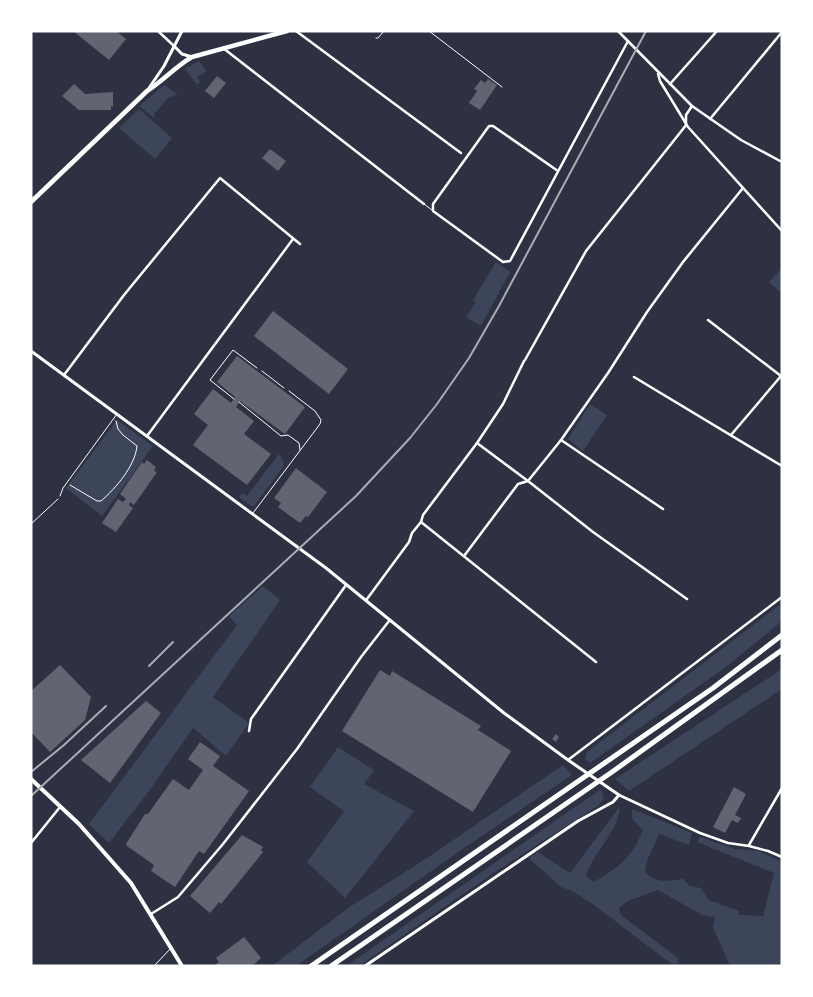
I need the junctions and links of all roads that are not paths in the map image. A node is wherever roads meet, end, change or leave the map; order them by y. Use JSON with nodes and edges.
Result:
{"nodes":[{"id":1,"x":158,"y":31,"type":"edge"},
{"id":2,"x":182,"y":31,"type":"edge"},
{"id":3,"x":286,"y":31,"type":"edge"},
{"id":4,"x":296,"y":31,"type":"edge"},
{"id":5,"x":384,"y":31,"type":"edge"},
{"id":6,"x":429,"y":31,"type":"edge"},
{"id":7,"x":618,"y":31,"type":"edge"},
{"id":8,"x":717,"y":31,"type":"edge"},
{"id":9,"x":782,"y":32,"type":"edge"},
{"id":10,"x":376,"y":38,"type":"dead end"},
{"id":11,"x":628,"y":41,"type":"junction"},
{"id":12,"x":174,"y":46,"type":"junction"},
{"id":13,"x":222,"y":48,"type":"junction"},
{"id":14,"x":192,"y":57,"type":"junction"},
{"id":15,"x":658,"y":74,"type":"junction"},
{"id":16,"x":670,"y":84,"type":"junction"},
{"id":17,"x":502,"y":87,"type":"dead end"},
{"id":18,"x":147,"y":91,"type":"junction"},
{"id":19,"x":692,"y":106,"type":"junction"},
{"id":20,"x":710,"y":119,"type":"junction"},
{"id":21,"x":686,"y":125,"type":"junction"},
{"id":22,"x":461,"y":153,"type":"dead end"},
{"id":23,"x":782,"y":162,"type":"edge"},
{"id":24,"x":558,"y":171,"type":"junction"},
{"id":25,"x":743,"y":188,"type":"junction"},
{"id":26,"x":31,"y":202,"type":"edge"},
{"id":27,"x":424,"y":204,"type":"joint"},
{"id":28,"x":433,"y":211,"type":"junction"},
{"id":29,"x":782,"y":230,"type":"edge"},
{"id":30,"x":293,"y":239,"type":"junction"},
{"id":31,"x":300,"y":244,"type":"dead end"},
{"id":32,"x":708,"y":320,"type":"dead end"},
{"id":33,"x":31,"y":351,"type":"edge"},
{"id":34,"x":257,"y":368,"type":"dead end"},
{"id":35,"x":262,"y":371,"type":"dead end"},
{"id":36,"x":64,"y":375,"type":"junction"},
{"id":37,"x":781,"y":375,"type":"edge"},
{"id":38,"x":634,"y":377,"type":"dead end"},
{"id":39,"x":284,"y":388,"type":"dead end"},
{"id":40,"x":289,"y":391,"type":"dead end"},
{"id":41,"x":234,"y":399,"type":"dead end"},
{"id":42,"x":239,"y":402,"type":"dead end"},
{"id":43,"x":117,"y":414,"type":"junction"},
{"id":44,"x":731,"y":435,"type":"junction"},
{"id":45,"x":147,"y":436,"type":"junction"},
{"id":46,"x":561,"y":440,"type":"junction"},
{"id":47,"x":477,"y":443,"type":"junction"},
{"id":48,"x":300,"y":451,"type":"junction"},
{"id":49,"x":782,"y":466,"type":"edge"},
{"id":50,"x":528,"y":481,"type":"junction"},
{"id":51,"x":60,"y":496,"type":"road end"},
{"id":52,"x":663,"y":510,"type":"dead end"},
{"id":53,"x":252,"y":514,"type":"junction"},
{"id":54,"x":421,"y":522,"type":"junction"},
{"id":55,"x":464,"y":556,"type":"junction"},
{"id":56,"x":348,"y":584,"type":"junction"},
{"id":57,"x":782,"y":597,"type":"edge"},
{"id":58,"x":367,"y":599,"type":"junction"},
{"id":59,"x":687,"y":599,"type":"dead end"},
{"id":60,"x":389,"y":621,"type":"junction"},
{"id":61,"x":782,"y":635,"type":"edge"},
{"id":62,"x":782,"y":650,"type":"edge"},
{"id":63,"x":596,"y":662,"type":"dead end"},
{"id":64,"x":249,"y":731,"type":"dead end"},
{"id":65,"x":568,"y":760,"type":"junction"},
{"id":66,"x":31,"y":779,"type":"edge"},
{"id":67,"x":782,"y":788,"type":"edge"},
{"id":68,"x":620,"y":795,"type":"junction"},
{"id":69,"x":61,"y":806,"type":"junction"},
{"id":70,"x":31,"y":843,"type":"edge"},
{"id":71,"x":749,"y":846,"type":"junction"},
{"id":72,"x":782,"y":857,"type":"edge"},
{"id":73,"x":151,"y":914,"type":"junction"},
{"id":74,"x":171,"y":948,"type":"junction"},
{"id":75,"x":154,"y":966,"type":"edge"},
{"id":76,"x":182,"y":966,"type":"edge"},
{"id":77,"x":311,"y":966,"type":"edge"},
{"id":78,"x":331,"y":966,"type":"edge"},
{"id":79,"x":365,"y":966,"type":"edge"}],
"edges":[{"from":1,"to":12,"type":"street"},
{"from":2,"to":12,"type":"street"},
{"from":3,"to":13,"type":"main road"},
{"from":4,"to":22,"type":"street"},
{"from":5,"to":10,"type":"lane"},
{"from":6,"to":17,"type":"lane"},
{"from":7,"to":11,"type":"street"},
{"from":8,"to":16,"type":"street"},
{"from":9,"to":20,"type":"street"},
{"from":11,"to":15,"type":"street"},
{"from":11,"to":24,"type":"street"},
{"from":12,"to":14,"type":"street"},
{"from":12,"to":18,"type":"street"},
{"from":13,"to":14,"type":"main road"},
{"from":13,"to":27,"type":"street"},
{"from":14,"to":18,"type":"main road"},
{"from":15,"to":16,"type":"street"},
{"from":15,"to":21,"type":"street"},
{"from":16,"to":19,"type":"street"},
{"from":18,"to":26,"type":"main road"},
{"from":19,"to":20,"type":"street"},
{"from":19,"to":21,"type":"street"},
{"from":20,"to":23,"type":"street"},
{"from":21,"to":25,"type":"street"},
{"from":21,"to":47,"type":"street"},
{"from":24,"to":28,"type":"street"},
{"from":24,"to":28,"type":"street"},
{"from":25,"to":29,"type":"street"},
{"from":25,"to":46,"type":"street"},
{"from":27,"to":28,"type":"lane"},
{"from":30,"to":31,"type":"street"},
{"from":30,"to":36,"type":"street"},
{"from":30,"to":45,"type":"street"},
{"from":32,"to":37,"type":"street"},
{"from":33,"to":36,"type":"street"},
{"from":34,"to":41,"type":"lane"},
{"from":35,"to":39,"type":"lane"},
{"from":36,"to":43,"type":"street"},
{"from":37,"to":44,"type":"street"},
{"from":38,"to":44,"type":"street"},
{"from":40,"to":48,"type":"lane"},
{"from":42,"to":48,"type":"lane"},
{"from":43,"to":45,"type":"street"},
{"from":43,"to":51,"type":"lane"},
{"from":44,"to":49,"type":"street"},
{"from":45,"to":53,"type":"street"},
{"from":46,"to":50,"type":"street"},
{"from":46,"to":52,"type":"street"},
{"from":47,"to":50,"type":"street"},
{"from":47,"to":54,"type":"street"},
{"from":48,"to":53,"type":"lane"},
{"from":50,"to":55,"type":"street"},
{"from":50,"to":59,"type":"street"},
{"from":53,"to":56,"type":"street"},
{"from":54,"to":55,"type":"street"},
{"from":54,"to":58,"type":"street"},
{"from":55,"to":63,"type":"street"},
{"from":56,"to":58,"type":"street"},
{"from":56,"to":64,"type":"street"},
{"from":57,"to":65,"type":"street"},
{"from":58,"to":60,"type":"street"},
{"from":60,"to":65,"type":"street"},
{"from":60,"to":73,"type":"street"},
{"from":61,"to":77,"type":"highway"},
{"from":62,"to":78,"type":"highway"},
{"from":65,"to":68,"type":"street"},
{"from":66,"to":69,"type":"main road"},
{"from":67,"to":71,"type":"street"},
{"from":68,"to":71,"type":"street"},
{"from":68,"to":79,"type":"street"},
{"from":69,"to":70,"type":"street"},
{"from":69,"to":73,"type":"main road"},
{"from":71,"to":72,"type":"street"},
{"from":73,"to":74,"type":"main road"},
{"from":74,"to":75,"type":"lane"},
{"from":74,"to":76,"type":"main road"}]}
